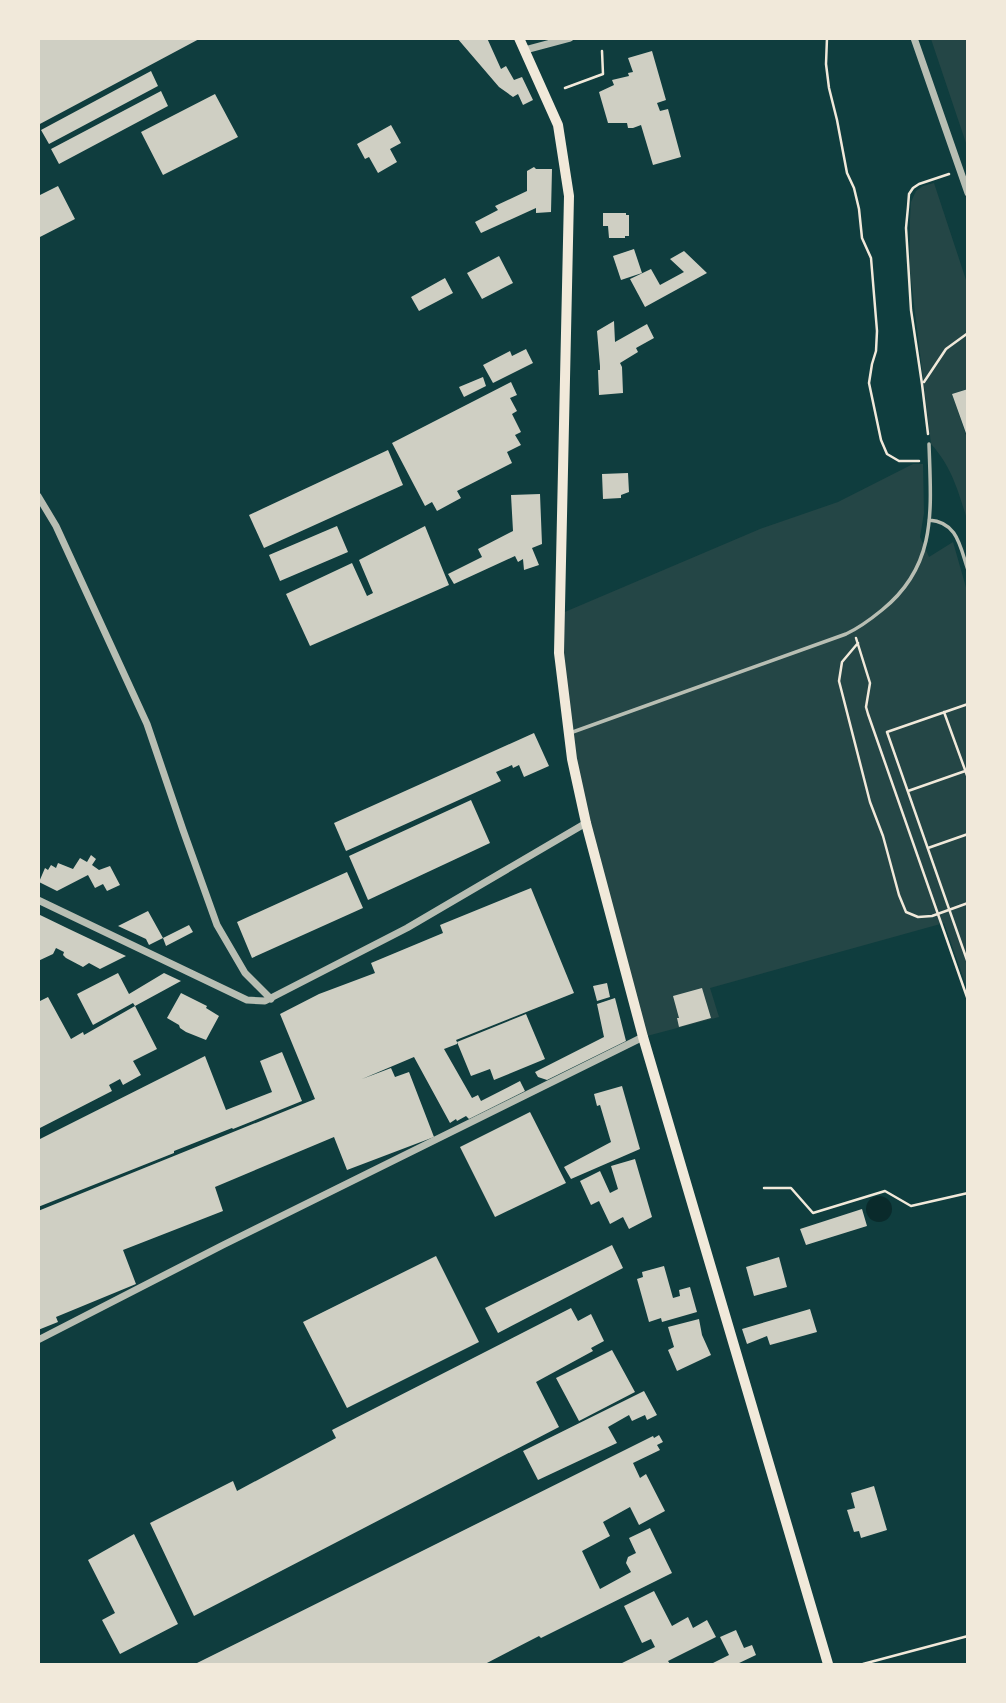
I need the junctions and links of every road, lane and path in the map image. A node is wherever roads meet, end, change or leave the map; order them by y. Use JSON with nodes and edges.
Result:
{"nodes":[{"id":1,"x":519,"y":38,"type":"edge"},
{"id":2,"x":570,"y":38,"type":"edge"},
{"id":3,"x":827,"y":38,"type":"edge"},
{"id":4,"x":915,"y":38,"type":"edge"},
{"id":5,"x":525,"y":44,"type":"edge"},
{"id":6,"x":602,"y":51,"type":"dead end"},
{"id":7,"x":565,"y":88,"type":"dead end"},
{"id":8,"x":936,"y":178,"type":"dead end"},
{"id":9,"x":968,"y":193,"type":"edge"},
{"id":10,"x":968,"y":333,"type":"edge"},
{"id":11,"x":922,"y":384,"type":"junction"},
{"id":12,"x":929,"y":444,"type":"joint"},
{"id":13,"x":929,"y":461,"type":"junction"},
{"id":14,"x":38,"y":496,"type":"edge"},
{"id":15,"x":929,"y":520,"type":"junction"},
{"id":16,"x":968,"y":570,"type":"edge"},
{"id":17,"x":853,"y":631,"type":"junction"},
{"id":18,"x":858,"y":643,"type":"junction"},
{"id":19,"x":968,"y":704,"type":"edge"},
{"id":20,"x":944,"y":712,"type":"junction"},
{"id":21,"x":568,"y":734,"type":"junction"},
{"id":22,"x":966,"y":771,"type":"edge"},
{"id":23,"x":968,"y":778,"type":"edge"},
{"id":24,"x":908,"y":791,"type":"junction"},
{"id":25,"x":586,"y":823,"type":"junction"},
{"id":26,"x":968,"y":834,"type":"edge"},
{"id":27,"x":928,"y":848,"type":"junction"},
{"id":28,"x":38,"y":900,"type":"edge"},
{"id":29,"x":968,"y":903,"type":"edge"},
{"id":30,"x":949,"y":909,"type":"junction"},
{"id":31,"x":938,"y":914,"type":"junction"},
{"id":32,"x":968,"y":963,"type":"edge"},
{"id":33,"x":271,"y":999,"type":"junction"},
{"id":34,"x":968,"y":1000,"type":"edge"},
{"id":35,"x":643,"y":1037,"type":"junction"},
{"id":36,"x":764,"y":1188,"type":"dead end"},
{"id":37,"x":968,"y":1193,"type":"edge"},
{"id":38,"x":38,"y":1340,"type":"edge"},
{"id":39,"x":968,"y":1636,"type":"edge"},
{"id":40,"x":828,"y":1664,"type":"edge"},
{"id":41,"x":863,"y":1664,"type":"edge"}],
"edges":[{"from":1,"to":5,"type":"main road"},
{"from":2,"to":5,"type":"street"},
{"from":3,"to":13,"type":"path"},
{"from":4,"to":9,"type":"street"},
{"from":5,"to":21,"type":"main road"},
{"from":6,"to":7,"type":"path"},
{"from":8,"to":11,"type":"path"},
{"from":10,"to":11,"type":"path"},
{"from":11,"to":12,"type":"path"},
{"from":12,"to":13,"type":"lane"},
{"from":13,"to":15,"type":"lane"},
{"from":14,"to":33,"type":"street"},
{"from":15,"to":16,"type":"lane"},
{"from":15,"to":17,"type":"lane"},
{"from":17,"to":18,"type":"path"},
{"from":17,"to":21,"type":"lane"},
{"from":18,"to":31,"type":"path"},
{"from":18,"to":31,"type":"path"},
{"from":19,"to":20,"type":"path"},
{"from":20,"to":22,"type":"path"},
{"from":20,"to":24,"type":"path"},
{"from":21,"to":25,"type":"main road"},
{"from":22,"to":23,"type":"path"},
{"from":22,"to":24,"type":"path"},
{"from":24,"to":27,"type":"path"},
{"from":25,"to":33,"type":"street"},
{"from":25,"to":35,"type":"main road"},
{"from":26,"to":27,"type":"path"},
{"from":27,"to":30,"type":"path"},
{"from":28,"to":33,"type":"street"},
{"from":29,"to":30,"type":"path"},
{"from":30,"to":31,"type":"path"},
{"from":30,"to":32,"type":"path"},
{"from":31,"to":34,"type":"path"},
{"from":35,"to":38,"type":"street"},
{"from":35,"to":40,"type":"main road"},
{"from":36,"to":37,"type":"path"},
{"from":39,"to":41,"type":"path"}]}
